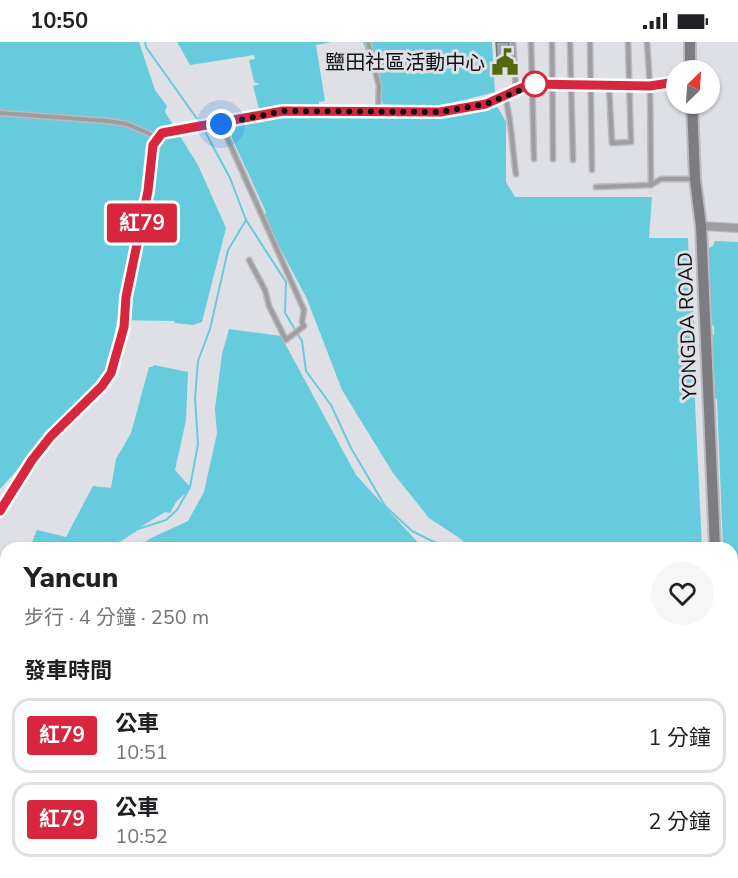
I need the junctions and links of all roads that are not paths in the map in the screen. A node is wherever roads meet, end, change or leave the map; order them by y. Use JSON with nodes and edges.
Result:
{"nodes":[{"id":1,"x":368,"y":42,"type":"edge"},
{"id":2,"x":513,"y":42,"type":"edge"},
{"id":3,"x":531,"y":42,"type":"edge"},
{"id":4,"x":552,"y":42,"type":"edge"},
{"id":5,"x":570,"y":42,"type":"edge"},
{"id":6,"x":590,"y":42,"type":"edge"},
{"id":7,"x":628,"y":42,"type":"edge"},
{"id":8,"x":647,"y":42,"type":"edge"},
{"id":9,"x":690,"y":42,"type":"edge"},
{"id":10,"x":690,"y":60,"type":"edge"},
{"id":11,"x":532,"y":84,"type":"junction"},
{"id":12,"x":552,"y":84,"type":"junction"},
{"id":13,"x":666,"y":84,"type":"edge"},
{"id":14,"x":571,"y":85,"type":"junction"},
{"id":15,"x":591,"y":85,"type":"junction"},
{"id":16,"x":609,"y":85,"type":"junction"},
{"id":17,"x":629,"y":86,"type":"junction"},
{"id":18,"x":650,"y":86,"type":"junction"},
{"id":19,"x":516,"y":91,"type":"junction"},
{"id":20,"x":505,"y":95,"type":"junction"},
{"id":21,"x":378,"y":111,"type":"junction"},
{"id":22,"x":0,"y":113,"type":"edge"},
{"id":23,"x":692,"y":114,"type":"edge"},
{"id":24,"x":219,"y":123,"type":"junction"},
{"id":25,"x":157,"y":137,"type":"junction"},
{"id":26,"x":534,"y":159,"type":"dead end"},
{"id":27,"x":553,"y":159,"type":"dead end"},
{"id":28,"x":573,"y":160,"type":"dead end"},
{"id":29,"x":592,"y":170,"type":"dead end"},
{"id":30,"x":516,"y":174,"type":"dead end"},
{"id":31,"x":695,"y":179,"type":"junction"},
{"id":32,"x":651,"y":185,"type":"junction"},
{"id":33,"x":596,"y":187,"type":"dead end"},
{"id":34,"x":701,"y":226,"type":"junction"},
{"id":35,"x":738,"y":228,"type":"edge"},
{"id":36,"x":249,"y":260,"type":"dead end"},
{"id":37,"x":0,"y":511,"type":"edge"},
{"id":38,"x":715,"y":542,"type":"edge"}],
"edges":[{"from":1,"to":21,"type":"lane"},
{"from":2,"to":19,"type":"lane"},
{"from":3,"to":11,"type":"lane"},
{"from":4,"to":12,"type":"lane"},
{"from":5,"to":14,"type":"lane"},
{"from":6,"to":15,"type":"lane"},
{"from":7,"to":17,"type":"lane"},
{"from":8,"to":18,"type":"lane"},
{"from":9,"to":10,"type":"street"},
{"from":11,"to":12,"type":"street"},
{"from":11,"to":19,"type":"street"},
{"from":11,"to":26,"type":"lane"},
{"from":12,"to":14,"type":"street"},
{"from":12,"to":27,"type":"lane"},
{"from":13,"to":18,"type":"street"},
{"from":14,"to":15,"type":"street"},
{"from":14,"to":28,"type":"lane"},
{"from":15,"to":16,"type":"street"},
{"from":15,"to":29,"type":"lane"},
{"from":16,"to":17,"type":"street"},
{"from":16,"to":17,"type":"lane"},
{"from":17,"to":18,"type":"street"},
{"from":18,"to":32,"type":"lane"},
{"from":19,"to":20,"type":"street"},
{"from":20,"to":21,"type":"street"},
{"from":20,"to":30,"type":"lane"},
{"from":21,"to":24,"type":"street"},
{"from":22,"to":25,"type":"lane"},
{"from":23,"to":31,"type":"street","name":"YONGDA ROAD"},
{"from":24,"to":25,"type":"street"},
{"from":24,"to":36,"type":"lane"},
{"from":25,"to":37,"type":"street"},
{"from":31,"to":32,"type":"lane"},
{"from":31,"to":34,"type":"street","name":"YONGDA ROAD"},
{"from":32,"to":33,"type":"lane"},
{"from":34,"to":35,"type":"street"},
{"from":34,"to":38,"type":"street","name":"YONGDA ROAD"}]}
